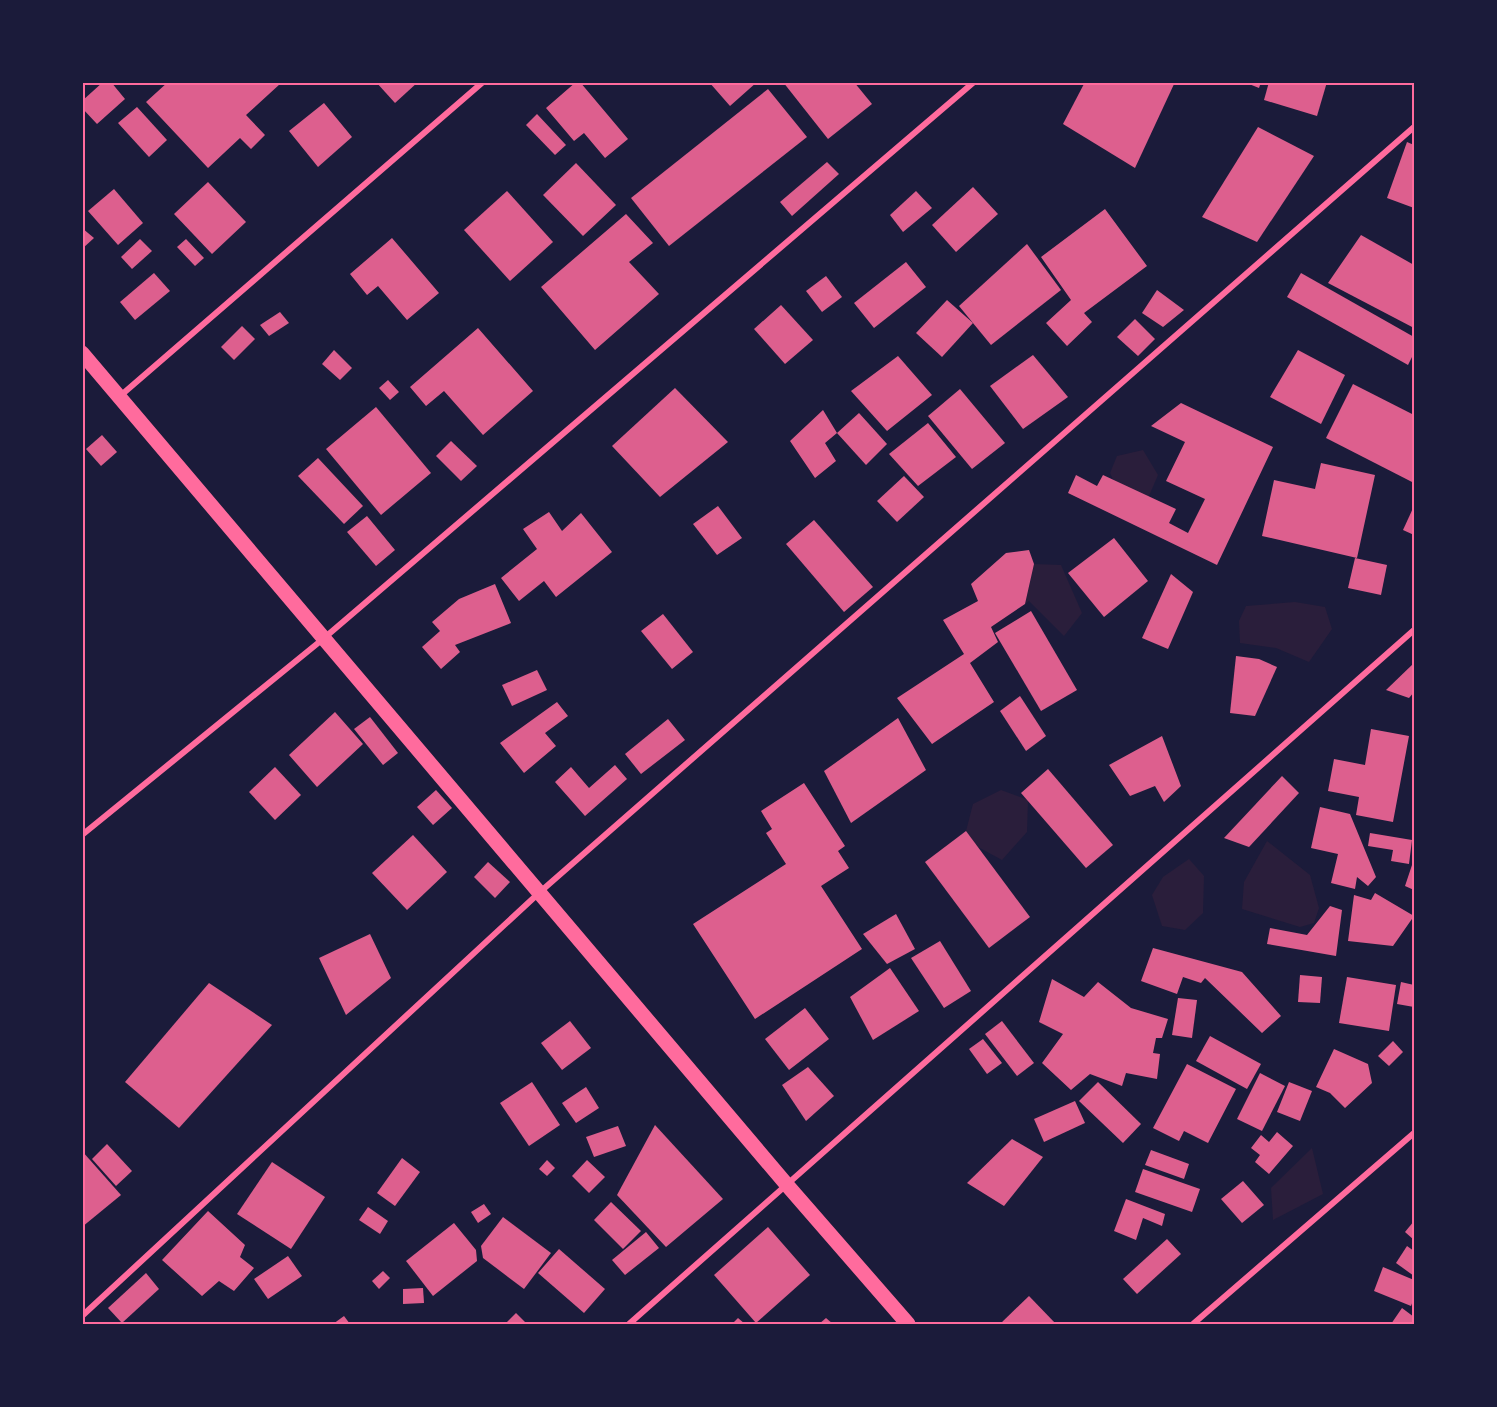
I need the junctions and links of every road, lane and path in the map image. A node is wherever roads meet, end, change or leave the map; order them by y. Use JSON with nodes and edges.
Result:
{"nodes":[{"id":1,"x":483,"y":82,"type":"edge"},
{"id":2,"x":974,"y":82,"type":"edge"},
{"id":3,"x":1414,"y":127,"type":"edge"},
{"id":4,"x":82,"y":353,"type":"edge"},
{"id":5,"x":119,"y":397,"type":"junction"},
{"id":6,"x":1414,"y":630,"type":"edge"},
{"id":7,"x":323,"y":639,"type":"junction"},
{"id":8,"x":82,"y":835,"type":"edge"},
{"id":9,"x":540,"y":892,"type":"junction"},
{"id":10,"x":1414,"y":1133,"type":"edge"},
{"id":11,"x":787,"y":1185,"type":"junction"},
{"id":12,"x":82,"y":1316,"type":"edge"},
{"id":13,"x":629,"y":1324,"type":"edge"},
{"id":14,"x":908,"y":1324,"type":"edge"},
{"id":15,"x":1193,"y":1324,"type":"edge"}],
"edges":[{"from":1,"to":5,"type":"street"},
{"from":2,"to":7,"type":"street"},
{"from":3,"to":9,"type":"street"},
{"from":4,"to":5,"type":"main road"},
{"from":5,"to":7,"type":"main road"},
{"from":6,"to":11,"type":"street"},
{"from":7,"to":8,"type":"street"},
{"from":7,"to":9,"type":"main road"},
{"from":9,"to":11,"type":"main road"},
{"from":9,"to":12,"type":"street"},
{"from":10,"to":15,"type":"street"},
{"from":11,"to":13,"type":"street"},
{"from":11,"to":14,"type":"main road"}]}
